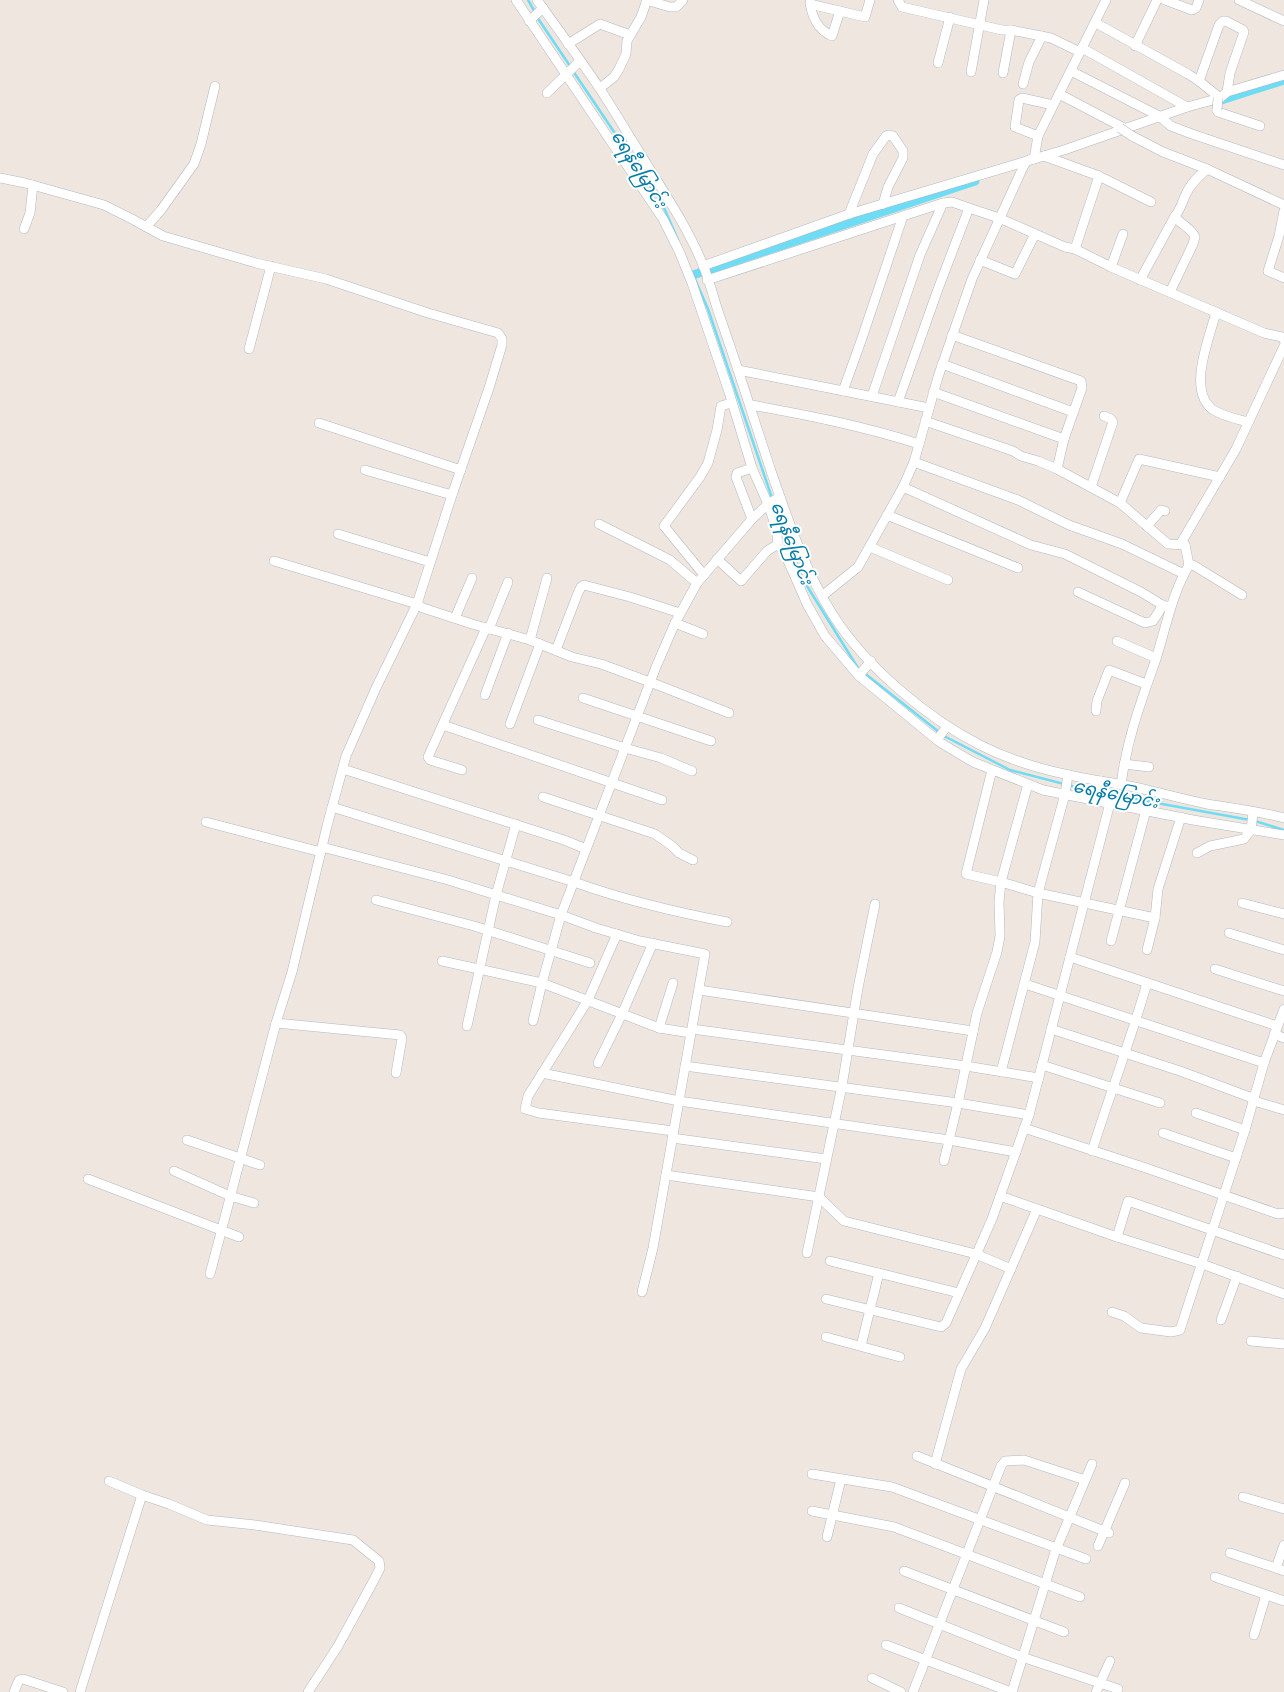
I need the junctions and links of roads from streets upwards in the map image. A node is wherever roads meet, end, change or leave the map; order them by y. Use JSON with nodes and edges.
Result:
{"nodes":[{"id":1,"x":516,"y":0,"type":"edge"},
{"id":2,"x":646,"y":0,"type":"edge"},
{"id":3,"x":683,"y":0,"type":"edge"},
{"id":4,"x":870,"y":0,"type":"edge"},
{"id":5,"x":898,"y":0,"type":"edge"},
{"id":6,"x":984,"y":0,"type":"edge"},
{"id":7,"x":1106,"y":0,"type":"edge"},
{"id":8,"x":1157,"y":0,"type":"edge"},
{"id":9,"x":1165,"y":0,"type":"edge"},
{"id":10,"x":1199,"y":0,"type":"edge"},
{"id":11,"x":1239,"y":0,"type":"edge"},
{"id":12,"x":810,"y":2,"type":"edge"},
{"id":13,"x":540,"y":6,"type":"edge"},
{"id":14,"x":840,"y":11,"type":"junction"},
{"id":15,"x":950,"y":17,"type":"junction"},
{"id":16,"x":531,"y":19,"type":"junction"},
{"id":17,"x":1284,"y":21,"type":"edge"},
{"id":18,"x":1096,"y":23,"type":"junction"},
{"id":19,"x":979,"y":24,"type":"junction"},
{"id":20,"x":1011,"y":30,"type":"junction"},
{"id":21,"x":630,"y":35,"type":"junction"},
{"id":22,"x":1042,"y":36,"type":"junction"},
{"id":23,"x":568,"y":44,"type":"junction"},
{"id":24,"x":1135,"y":46,"type":"junction"},
{"id":25,"x":1081,"y":50,"type":"junction"},
{"id":26,"x":580,"y":62,"type":"junction"},
{"id":27,"x":938,"y":63,"type":"dead end"},
{"id":28,"x":1071,"y":70,"type":"junction"},
{"id":29,"x":971,"y":72,"type":"dead end"},
{"id":30,"x":1002,"y":73,"type":"dead end"},
{"id":31,"x":568,"y":74,"type":"junction"},
{"id":32,"x":1284,"y":75,"type":"edge"},
{"id":33,"x":1199,"y":81,"type":"junction"},
{"id":34,"x":1023,"y":84,"type":"dead end"},
{"id":35,"x":215,"y":86,"type":"dead end"},
{"id":36,"x":600,"y":88,"type":"junction"},
{"id":37,"x":1227,"y":92,"type":"junction"},
{"id":38,"x":547,"y":93,"type":"dead end"},
{"id":39,"x":1059,"y":94,"type":"junction"},
{"id":40,"x":1219,"y":98,"type":"junction"},
{"id":41,"x":1053,"y":105,"type":"junction"},
{"id":42,"x":1187,"y":107,"type":"junction"},
{"id":43,"x":1159,"y":116,"type":"junction"},
{"id":44,"x":1260,"y":126,"type":"dead end"},
{"id":45,"x":1122,"y":128,"type":"junction"},
{"id":46,"x":1038,"y":136,"type":"junction"},
{"id":47,"x":1049,"y":158,"type":"junction"},
{"id":48,"x":1029,"y":161,"type":"junction"},
{"id":49,"x":1284,"y":165,"type":"edge"},
{"id":50,"x":1207,"y":169,"type":"junction"},
{"id":51,"x":1099,"y":176,"type":"junction"},
{"id":52,"x":0,"y":178,"type":"edge"},
{"id":53,"x":33,"y":185,"type":"junction"},
{"id":54,"x":1151,"y":202,"type":"dead end"},
{"id":55,"x":943,"y":203,"type":"junction"},
{"id":56,"x":883,"y":204,"type":"junction"},
{"id":57,"x":1284,"y":206,"type":"edge"},
{"id":58,"x":970,"y":208,"type":"junction"},
{"id":59,"x":1284,"y":211,"type":"edge"},
{"id":60,"x":849,"y":214,"type":"junction"},
{"id":61,"x":903,"y":216,"type":"junction"},
{"id":62,"x":1175,"y":216,"type":"junction"},
{"id":63,"x":999,"y":218,"type":"junction"},
{"id":64,"x":148,"y":225,"type":"junction"},
{"id":65,"x":24,"y":229,"type":"dead end"},
{"id":66,"x":1035,"y":234,"type":"junction"},
{"id":67,"x":1123,"y":234,"type":"dead end"},
{"id":68,"x":1075,"y":249,"type":"junction"},
{"id":69,"x":980,"y":260,"type":"junction"},
{"id":70,"x":271,"y":266,"type":"junction"},
{"id":71,"x":703,"y":266,"type":"junction"},
{"id":72,"x":1111,"y":267,"type":"junction"},
{"id":73,"x":1284,"y":278,"type":"edge"},
{"id":74,"x":708,"y":280,"type":"junction"},
{"id":75,"x":1140,"y":280,"type":"junction"},
{"id":76,"x":1170,"y":292,"type":"junction"},
{"id":77,"x":1216,"y":312,"type":"junction"},
{"id":78,"x":952,"y":335,"type":"junction"},
{"id":79,"x":1283,"y":338,"type":"edge"},
{"id":80,"x":249,"y":348,"type":"dead end"},
{"id":81,"x":942,"y":364,"type":"junction"},
{"id":82,"x":738,"y":370,"type":"junction"},
{"id":83,"x":843,"y":391,"type":"junction"},
{"id":84,"x":933,"y":392,"type":"junction"},
{"id":85,"x":872,"y":396,"type":"junction"},
{"id":86,"x":898,"y":402,"type":"junction"},
{"id":87,"x":731,"y":403,"type":"junction"},
{"id":88,"x":750,"y":405,"type":"junction"},
{"id":89,"x":929,"y":408,"type":"junction"},
{"id":90,"x":1073,"y":412,"type":"junction"},
{"id":91,"x":1104,"y":416,"type":"dead end"},
{"id":92,"x":925,"y":421,"type":"junction"},
{"id":93,"x":1247,"y":422,"type":"junction"},
{"id":94,"x":319,"y":423,"type":"dead end"},
{"id":95,"x":1064,"y":439,"type":"junction"},
{"id":96,"x":918,"y":444,"type":"junction"},
{"id":97,"x":914,"y":462,"type":"junction"},
{"id":98,"x":752,"y":468,"type":"junction"},
{"id":99,"x":1057,"y":469,"type":"junction"},
{"id":100,"x":365,"y":470,"type":"dead end"},
{"id":101,"x":461,"y":470,"type":"junction"},
{"id":102,"x":1216,"y":476,"type":"junction"},
{"id":103,"x":902,"y":487,"type":"junction"},
{"id":104,"x":1091,"y":487,"type":"junction"},
{"id":105,"x":452,"y":495,"type":"junction"},
{"id":106,"x":774,"y":501,"type":"junction"},
{"id":107,"x":1120,"y":502,"type":"junction"},
{"id":108,"x":1165,"y":511,"type":"dead end"},
{"id":109,"x":887,"y":515,"type":"junction"},
{"id":110,"x":752,"y":518,"type":"junction"},
{"id":111,"x":599,"y":524,"type":"dead end"},
{"id":112,"x":1148,"y":526,"type":"junction"},
{"id":113,"x":338,"y":534,"type":"dead end"},
{"id":114,"x":778,"y":544,"type":"junction"},
{"id":115,"x":1178,"y":545,"type":"junction"},
{"id":116,"x":870,"y":547,"type":"junction"},
{"id":117,"x":718,"y":559,"type":"junction"},
{"id":118,"x":274,"y":561,"type":"dead end"},
{"id":119,"x":430,"y":562,"type":"junction"},
{"id":120,"x":1189,"y":565,"type":"junction"},
{"id":121,"x":1018,"y":568,"type":"dead end"},
{"id":122,"x":1180,"y":572,"type":"junction"},
{"id":123,"x":704,"y":575,"type":"junction"},
{"id":124,"x":472,"y":578,"type":"dead end"},
{"id":125,"x":547,"y":578,"type":"dead end"},
{"id":126,"x":948,"y":580,"type":"dead end"},
{"id":127,"x":508,"y":582,"type":"dead end"},
{"id":128,"x":694,"y":588,"type":"junction"},
{"id":129,"x":1078,"y":592,"type":"dead end"},
{"id":130,"x":1242,"y":595,"type":"dead end"},
{"id":131,"x":822,"y":596,"type":"junction"},
{"id":132,"x":419,"y":606,"type":"junction"},
{"id":133,"x":1167,"y":606,"type":"junction"},
{"id":134,"x":680,"y":613,"type":"junction"},
{"id":135,"x":455,"y":618,"type":"junction"},
{"id":136,"x":675,"y":623,"type":"junction"},
{"id":137,"x":488,"y":628,"type":"junction"},
{"id":138,"x":508,"y":633,"type":"junction"},
{"id":139,"x":703,"y":634,"type":"dead end"},
{"id":140,"x":530,"y":640,"type":"junction"},
{"id":141,"x":1117,"y":641,"type":"dead end"},
{"id":142,"x":540,"y":644,"type":"junction"},
{"id":143,"x":556,"y":650,"type":"junction"},
{"id":144,"x":1153,"y":657,"type":"junction"},
{"id":145,"x":870,"y":662,"type":"junction"},
{"id":146,"x":860,"y":674,"type":"dead end"},
{"id":147,"x":650,"y":682,"type":"junction"},
{"id":148,"x":1144,"y":683,"type":"junction"},
{"id":149,"x":486,"y":695,"type":"dead end"},
{"id":150,"x":583,"y":698,"type":"dead end"},
{"id":151,"x":1096,"y":712,"type":"dead end"},
{"id":152,"x":729,"y":713,"type":"dead end"},
{"id":153,"x":638,"y":715,"type":"junction"},
{"id":154,"x":538,"y":720,"type":"dead end"},
{"id":155,"x":510,"y":724,"type":"dead end"},
{"id":156,"x":443,"y":725,"type":"junction"},
{"id":157,"x":946,"y":727,"type":"junction"},
{"id":158,"x":937,"y":739,"type":"junction"},
{"id":159,"x":711,"y":741,"type":"dead end"},
{"id":160,"x":625,"y":748,"type":"junction"},
{"id":161,"x":1124,"y":764,"type":"junction"},
{"id":162,"x":1149,"y":767,"type":"dead end"},
{"id":163,"x":343,"y":769,"type":"junction"},
{"id":164,"x":462,"y":770,"type":"dead end"},
{"id":165,"x":992,"y":770,"type":"junction"},
{"id":166,"x":692,"y":771,"type":"dead end"},
{"id":167,"x":1068,"y":776,"type":"junction"},
{"id":168,"x":1101,"y":782,"type":"junction"},
{"id":169,"x":612,"y":783,"type":"junction"},
{"id":170,"x":1028,"y":784,"type":"junction"},
{"id":171,"x":1117,"y":784,"type":"junction"},
{"id":172,"x":1065,"y":793,"type":"junction"},
{"id":173,"x":543,"y":797,"type":"dead end"},
{"id":174,"x":662,"y":800,"type":"dead end"},
{"id":175,"x":1098,"y":800,"type":"junction"},
{"id":176,"x":1110,"y":803,"type":"junction"},
{"id":177,"x":332,"y":807,"type":"junction"},
{"id":178,"x":1146,"y":810,"type":"junction"},
{"id":179,"x":1254,"y":813,"type":"dead end"},
{"id":180,"x":599,"y":815,"type":"junction"},
{"id":181,"x":1181,"y":817,"type":"junction"},
{"id":182,"x":1284,"y":818,"type":"edge"},
{"id":183,"x":206,"y":822,"type":"dead end"},
{"id":184,"x":516,"y":824,"type":"junction"},
{"id":185,"x":1251,"y":829,"type":"junction"},
{"id":186,"x":1284,"y":836,"type":"edge"},
{"id":187,"x":322,"y":849,"type":"junction"},
{"id":188,"x":586,"y":849,"type":"junction"},
{"id":189,"x":1198,"y":853,"type":"dead end"},
{"id":190,"x":505,"y":860,"type":"junction"},
{"id":191,"x":693,"y":860,"type":"dead end"},
{"id":192,"x":574,"y":882,"type":"junction"},
{"id":193,"x":1001,"y":882,"type":"junction"},
{"id":194,"x":1038,"y":892,"type":"junction"},
{"id":195,"x":496,"y":895,"type":"junction"},
{"id":196,"x":376,"y":900,"type":"dead end"},
{"id":197,"x":1084,"y":903,"type":"junction"},
{"id":198,"x":1242,"y":903,"type":"dead end"},
{"id":199,"x":875,"y":904,"type":"dead end"},
{"id":200,"x":1119,"y":910,"type":"junction"},
{"id":201,"x":561,"y":914,"type":"junction"},
{"id":202,"x":1284,"y":914,"type":"edge"},
{"id":203,"x":1155,"y":918,"type":"junction"},
{"id":204,"x":727,"y":922,"type":"dead end"},
{"id":205,"x":487,"y":930,"type":"junction"},
{"id":206,"x":617,"y":934,"type":"junction"},
{"id":207,"x":1229,"y":934,"type":"dead end"},
{"id":208,"x":1111,"y":941,"type":"dead end"},
{"id":209,"x":653,"y":943,"type":"junction"},
{"id":210,"x":551,"y":950,"type":"junction"},
{"id":211,"x":1147,"y":950,"type":"dead end"},
{"id":212,"x":1284,"y":950,"type":"edge"},
{"id":213,"x":1070,"y":957,"type":"junction"},
{"id":214,"x":442,"y":960,"type":"dead end"},
{"id":215,"x":590,"y":963,"type":"dead end"},
{"id":216,"x":479,"y":968,"type":"junction"},
{"id":217,"x":1215,"y":970,"type":"dead end"},
{"id":218,"x":542,"y":983,"type":"junction"},
{"id":219,"x":1146,"y":983,"type":"junction"},
{"id":220,"x":673,"y":984,"type":"dead end"},
{"id":221,"x":1025,"y":984,"type":"junction"},
{"id":222,"x":699,"y":990,"type":"junction"},
{"id":223,"x":1284,"y":991,"type":"edge"},
{"id":224,"x":1060,"y":996,"type":"junction"},
{"id":225,"x":585,"y":999,"type":"junction"},
{"id":226,"x":1284,"y":1009,"type":"edge"},
{"id":227,"x":854,"y":1013,"type":"junction"},
{"id":228,"x":622,"y":1014,"type":"junction"},
{"id":229,"x":533,"y":1021,"type":"dead end"},
{"id":230,"x":1136,"y":1021,"type":"junction"},
{"id":231,"x":276,"y":1023,"type":"junction"},
{"id":232,"x":467,"y":1026,"type":"dead end"},
{"id":233,"x":659,"y":1028,"type":"junction"},
{"id":234,"x":1051,"y":1029,"type":"junction"},
{"id":235,"x":1276,"y":1030,"type":"junction"},
{"id":236,"x":691,"y":1031,"type":"junction"},
{"id":237,"x":973,"y":1032,"type":"junction"},
{"id":238,"x":1284,"y":1038,"type":"edge"},
{"id":239,"x":848,"y":1049,"type":"junction"},
{"id":240,"x":1126,"y":1054,"type":"junction"},
{"id":241,"x":1264,"y":1062,"type":"junction"},
{"id":242,"x":598,"y":1063,"type":"dead end"},
{"id":243,"x":1042,"y":1065,"type":"junction"},
{"id":244,"x":685,"y":1066,"type":"junction"},
{"id":245,"x":966,"y":1066,"type":"junction"},
{"id":246,"x":1001,"y":1072,"type":"junction"},
{"id":247,"x":396,"y":1073,"type":"dead end"},
{"id":248,"x":542,"y":1073,"type":"junction"},
{"id":249,"x":1039,"y":1078,"type":"junction"},
{"id":250,"x":842,"y":1086,"type":"junction"},
{"id":251,"x":1112,"y":1088,"type":"junction"},
{"id":252,"x":1254,"y":1100,"type":"junction"},
{"id":253,"x":678,"y":1101,"type":"junction"},
{"id":254,"x":958,"y":1103,"type":"junction"},
{"id":255,"x":1160,"y":1103,"type":"dead end"},
{"id":256,"x":1284,"y":1110,"type":"edge"},
{"id":257,"x":1196,"y":1113,"type":"dead end"},
{"id":258,"x":1029,"y":1115,"type":"junction"},
{"id":259,"x":835,"y":1123,"type":"junction"},
{"id":260,"x":1024,"y":1128,"type":"junction"},
{"id":261,"x":1245,"y":1130,"type":"junction"},
{"id":262,"x":1162,"y":1133,"type":"dead end"},
{"id":263,"x":673,"y":1134,"type":"junction"},
{"id":264,"x":187,"y":1140,"type":"dead end"},
{"id":265,"x":949,"y":1140,"type":"junction"},
{"id":266,"x":1092,"y":1150,"type":"junction"},
{"id":267,"x":1016,"y":1152,"type":"junction"},
{"id":268,"x":1236,"y":1158,"type":"junction"},
{"id":269,"x":240,"y":1159,"type":"junction"},
{"id":270,"x":826,"y":1159,"type":"junction"},
{"id":271,"x":944,"y":1161,"type":"dead end"},
{"id":272,"x":260,"y":1165,"type":"dead end"},
{"id":273,"x":174,"y":1172,"type":"dead end"},
{"id":274,"x":666,"y":1175,"type":"junction"},
{"id":275,"x":88,"y":1179,"type":"dead end"},
{"id":276,"x":1224,"y":1195,"type":"junction"},
{"id":277,"x":230,"y":1196,"type":"junction"},
{"id":278,"x":1000,"y":1196,"type":"junction"},
{"id":279,"x":819,"y":1197,"type":"junction"},
{"id":280,"x":254,"y":1203,"type":"dead end"},
{"id":281,"x":1037,"y":1209,"type":"junction"},
{"id":282,"x":1284,"y":1213,"type":"edge"},
{"id":283,"x":1213,"y":1230,"type":"junction"},
{"id":284,"x":221,"y":1231,"type":"junction"},
{"id":285,"x":239,"y":1237,"type":"dead end"},
{"id":286,"x":1117,"y":1237,"type":"junction"},
{"id":287,"x":807,"y":1253,"type":"dead end"},
{"id":288,"x":976,"y":1254,"type":"junction"},
{"id":289,"x":1284,"y":1255,"type":"edge"},
{"id":290,"x":830,"y":1261,"type":"dead end"},
{"id":291,"x":1202,"y":1264,"type":"junction"},
{"id":292,"x":1011,"y":1269,"type":"junction"},
{"id":293,"x":879,"y":1273,"type":"junction"},
{"id":294,"x":210,"y":1274,"type":"dead end"},
{"id":295,"x":1237,"y":1276,"type":"junction"},
{"id":296,"x":642,"y":1292,"type":"dead end"},
{"id":297,"x":959,"y":1293,"type":"junction"},
{"id":298,"x":1284,"y":1294,"type":"edge"},
{"id":299,"x":826,"y":1300,"type":"dead end"},
{"id":300,"x":870,"y":1310,"type":"junction"},
{"id":301,"x":1112,"y":1312,"type":"dead end"},
{"id":302,"x":1222,"y":1320,"type":"dead end"},
{"id":303,"x":826,"y":1337,"type":"dead end"},
{"id":304,"x":1251,"y":1341,"type":"dead end"},
{"id":305,"x":1284,"y":1344,"type":"edge"},
{"id":306,"x":861,"y":1346,"type":"junction"},
{"id":307,"x":900,"y":1357,"type":"dead end"},
{"id":308,"x":917,"y":1456,"type":"dead end"},
{"id":309,"x":935,"y":1464,"type":"junction"},
{"id":310,"x":1092,"y":1464,"type":"dead end"},
{"id":311,"x":812,"y":1474,"type":"dead end"},
{"id":312,"x":841,"y":1479,"type":"junction"},
{"id":313,"x":1085,"y":1480,"type":"junction"},
{"id":314,"x":109,"y":1482,"type":"dead end"},
{"id":315,"x":1125,"y":1483,"type":"dead end"},
{"id":316,"x":994,"y":1487,"type":"junction"},
{"id":317,"x":142,"y":1495,"type":"junction"},
{"id":318,"x":1243,"y":1497,"type":"dead end"},
{"id":319,"x":1284,"y":1509,"type":"edge"},
{"id":320,"x":812,"y":1511,"type":"dead end"},
{"id":321,"x":832,"y":1515,"type":"junction"},
{"id":322,"x":1070,"y":1517,"type":"junction"},
{"id":323,"x":980,"y":1521,"type":"junction"},
{"id":324,"x":1107,"y":1532,"type":"junction"},
{"id":325,"x":827,"y":1537,"type":"dead end"},
{"id":326,"x":1284,"y":1545,"type":"edge"},
{"id":327,"x":1098,"y":1546,"type":"dead end"},
{"id":328,"x":1056,"y":1549,"type":"junction"},
{"id":329,"x":1230,"y":1553,"type":"dead end"},
{"id":330,"x":967,"y":1555,"type":"junction"},
{"id":331,"x":1086,"y":1559,"type":"dead end"},
{"id":332,"x":1280,"y":1569,"type":"edge"},
{"id":333,"x":904,"y":1571,"type":"dead end"},
{"id":334,"x":1215,"y":1577,"type":"dead end"},
{"id":335,"x":1045,"y":1585,"type":"junction"},
{"id":336,"x":953,"y":1590,"type":"junction"},
{"id":337,"x":1266,"y":1595,"type":"junction"},
{"id":338,"x":1080,"y":1597,"type":"dead end"},
{"id":339,"x":1284,"y":1601,"type":"edge"},
{"id":340,"x":899,"y":1608,"type":"dead end"},
{"id":341,"x":1034,"y":1621,"type":"junction"},
{"id":342,"x":940,"y":1624,"type":"junction"},
{"id":343,"x":1064,"y":1632,"type":"dead end"},
{"id":344,"x":1254,"y":1635,"type":"dead end"},
{"id":345,"x":886,"y":1645,"type":"dead end"},
{"id":346,"x":1022,"y":1657,"type":"junction"},
{"id":347,"x":926,"y":1661,"type":"junction"},
{"id":348,"x":1110,"y":1661,"type":"dead end"},
{"id":349,"x":872,"y":1678,"type":"dead end"},
{"id":350,"x":1098,"y":1688,"type":"edge"},
{"id":351,"x":1118,"y":1689,"type":"dead end"},
{"id":352,"x":14,"y":1692,"type":"edge"},
{"id":353,"x":63,"y":1692,"type":"edge"},
{"id":354,"x":80,"y":1692,"type":"edge"},
{"id":355,"x":308,"y":1692,"type":"edge"},
{"id":356,"x":901,"y":1692,"type":"edge"},
{"id":357,"x":913,"y":1692,"type":"edge"},
{"id":358,"x":1011,"y":1692,"type":"edge"}],
"edges":[{"from":1,"to":16,"type":"street"},
{"from":2,"to":3,"type":"street"},
{"from":2,"to":21,"type":"street"},
{"from":4,"to":14,"type":"street"},
{"from":5,"to":15,"type":"street"},
{"from":6,"to":19,"type":"street"},
{"from":7,"to":18,"type":"street"},
{"from":8,"to":24,"type":"street"},
{"from":9,"to":10,"type":"street"},
{"from":11,"to":17,"type":"street"},
{"from":12,"to":14,"type":"street"},
{"from":12,"to":14,"type":"street"},
{"from":13,"to":16,"type":"street"},
{"from":13,"to":23,"type":"street"},
{"from":15,"to":19,"type":"street"},
{"from":15,"to":27,"type":"street"},
{"from":16,"to":31,"type":"street"},
{"from":18,"to":24,"type":"street"},
{"from":18,"to":25,"type":"street"},
{"from":19,"to":20,"type":"street"},
{"from":19,"to":29,"type":"street"},
{"from":20,"to":22,"type":"street"},
{"from":20,"to":30,"type":"street"},
{"from":21,"to":23,"type":"street"},
{"from":21,"to":36,"type":"street"},
{"from":22,"to":25,"type":"street"},
{"from":22,"to":34,"type":"street"},
{"from":23,"to":26,"type":"street"},
{"from":24,"to":33,"type":"street"},
{"from":25,"to":28,"type":"street"},
{"from":25,"to":42,"type":"street"},
{"from":26,"to":31,"type":"street"},
{"from":26,"to":36,"type":"street"},
{"from":28,"to":39,"type":"street"},
{"from":28,"to":43,"type":"street"},
{"from":31,"to":38,"type":"street"},
{"from":31,"to":87,"type":"street"},
{"from":32,"to":37,"type":"street"},
{"from":33,"to":37,"type":"street"},
{"from":33,"to":40,"type":"street"},
{"from":35,"to":64,"type":"street"},
{"from":36,"to":71,"type":"street"},
{"from":37,"to":40,"type":"street"},
{"from":39,"to":41,"type":"street"},
{"from":39,"to":45,"type":"street"},
{"from":40,"to":42,"type":"street"},
{"from":40,"to":44,"type":"street","bridge":true},
{"from":41,"to":46,"type":"street"},
{"from":41,"to":46,"type":"street"},
{"from":42,"to":43,"type":"street"},
{"from":43,"to":45,"type":"street"},
{"from":43,"to":49,"type":"street"},
{"from":45,"to":47,"type":"street"},
{"from":45,"to":50,"type":"street","bridge":true},
{"from":46,"to":48,"type":"street"},
{"from":47,"to":48,"type":"street"},
{"from":47,"to":51,"type":"street"},
{"from":48,"to":56,"type":"street"},
{"from":48,"to":63,"type":"street"},
{"from":50,"to":57,"type":"street"},
{"from":50,"to":62,"type":"street"},
{"from":51,"to":54,"type":"street"},
{"from":51,"to":68,"type":"street"},
{"from":52,"to":53,"type":"street"},
{"from":53,"to":64,"type":"street"},
{"from":53,"to":65,"type":"street"},
{"from":55,"to":58,"type":"street"},
{"from":55,"to":61,"type":"street"},
{"from":55,"to":85,"type":"street"},
{"from":56,"to":60,"type":"street"},
{"from":56,"to":60,"type":"street"},
{"from":58,"to":63,"type":"street"},
{"from":58,"to":86,"type":"street"},
{"from":59,"to":73,"type":"street"},
{"from":60,"to":71,"type":"street"},
{"from":61,"to":74,"type":"street"},
{"from":61,"to":83,"type":"street"},
{"from":62,"to":75,"type":"street"},
{"from":62,"to":76,"type":"street"},
{"from":63,"to":66,"type":"street"},
{"from":63,"to":69,"type":"street"},
{"from":64,"to":70,"type":"street"},
{"from":66,"to":68,"type":"street"},
{"from":66,"to":69,"type":"street"},
{"from":67,"to":72,"type":"street"},
{"from":68,"to":72,"type":"street"},
{"from":69,"to":78,"type":"street"},
{"from":70,"to":80,"type":"street"},
{"from":70,"to":101,"type":"street"},
{"from":71,"to":74,"type":"street"},
{"from":72,"to":75,"type":"street"},
{"from":74,"to":82,"type":"street"},
{"from":75,"to":76,"type":"street"},
{"from":76,"to":77,"type":"street"},
{"from":77,"to":79,"type":"street"},
{"from":77,"to":93,"type":"street"},
{"from":78,"to":81,"type":"street"},
{"from":78,"to":90,"type":"street"},
{"from":79,"to":93,"type":"street"},
{"from":81,"to":84,"type":"street"},
{"from":81,"to":90,"type":"street"},
{"from":82,"to":83,"type":"street"},
{"from":82,"to":88,"type":"street"},
{"from":83,"to":85,"type":"street"},
{"from":84,"to":89,"type":"street"},
{"from":84,"to":95,"type":"street"},
{"from":85,"to":86,"type":"street"},
{"from":86,"to":89,"type":"street"},
{"from":87,"to":98,"type":"street"},
{"from":87,"to":123,"type":"street"},
{"from":88,"to":96,"type":"street"},
{"from":88,"to":106,"type":"street"},
{"from":89,"to":92,"type":"street"},
{"from":90,"to":95,"type":"street"},
{"from":91,"to":104,"type":"street"},
{"from":92,"to":96,"type":"street"},
{"from":92,"to":99,"type":"street"},
{"from":93,"to":102,"type":"street"},
{"from":94,"to":101,"type":"street"},
{"from":95,"to":99,"type":"street"},
{"from":96,"to":97,"type":"street"},
{"from":97,"to":103,"type":"street"},
{"from":97,"to":122,"type":"street"},
{"from":98,"to":106,"type":"street"},
{"from":98,"to":110,"type":"street"},
{"from":99,"to":104,"type":"street"},
{"from":100,"to":105,"type":"street"},
{"from":101,"to":105,"type":"street"},
{"from":102,"to":107,"type":"street"},
{"from":102,"to":115,"type":"street"},
{"from":103,"to":109,"type":"street"},
{"from":103,"to":133,"type":"street"},
{"from":104,"to":107,"type":"street"},
{"from":105,"to":119,"type":"street"},
{"from":106,"to":110,"type":"street"},
{"from":106,"to":114,"type":"street"},
{"from":106,"to":131,"type":"street"},
{"from":107,"to":112,"type":"street"},
{"from":108,"to":112,"type":"street"},
{"from":109,"to":116,"type":"street"},
{"from":109,"to":121,"type":"street"},
{"from":110,"to":117,"type":"street"},
{"from":111,"to":128,"type":"street"},
{"from":112,"to":115,"type":"street"},
{"from":113,"to":119,"type":"street"},
{"from":114,"to":117,"type":"street"},
{"from":114,"to":158,"type":"street"},
{"from":115,"to":120,"type":"street"},
{"from":116,"to":126,"type":"street"},
{"from":116,"to":131,"type":"street"},
{"from":117,"to":123,"type":"street"},
{"from":118,"to":132,"type":"street"},
{"from":119,"to":132,"type":"street"},
{"from":120,"to":122,"type":"street"},
{"from":120,"to":130,"type":"street"},
{"from":122,"to":133,"type":"street"},
{"from":123,"to":128,"type":"street"},
{"from":124,"to":135,"type":"street"},
{"from":125,"to":140,"type":"street"},
{"from":127,"to":137,"type":"street"},
{"from":128,"to":134,"type":"street"},
{"from":129,"to":133,"type":"street"},
{"from":131,"to":145,"type":"street"},
{"from":132,"to":135,"type":"street"},
{"from":132,"to":163,"type":"street"},
{"from":133,"to":144,"type":"street"},
{"from":134,"to":136,"type":"street"},
{"from":134,"to":143,"type":"street"},
{"from":135,"to":137,"type":"street"},
{"from":136,"to":139,"type":"street"},
{"from":136,"to":147,"type":"street"},
{"from":137,"to":138,"type":"street"},
{"from":137,"to":156,"type":"street"},
{"from":138,"to":140,"type":"street"},
{"from":138,"to":149,"type":"street"},
{"from":140,"to":142,"type":"street"},
{"from":141,"to":144,"type":"street"},
{"from":142,"to":143,"type":"street"},
{"from":142,"to":155,"type":"street"},
{"from":143,"to":147,"type":"street"},
{"from":144,"to":148,"type":"street"},
{"from":145,"to":146,"type":"street"},
{"from":145,"to":157,"type":"street"},
{"from":147,"to":152,"type":"street"},
{"from":147,"to":153,"type":"street"},
{"from":148,"to":151,"type":"street"},
{"from":148,"to":161,"type":"street"},
{"from":150,"to":153,"type":"street"},
{"from":153,"to":159,"type":"street"},
{"from":153,"to":160,"type":"street"},
{"from":154,"to":160,"type":"street"},
{"from":156,"to":164,"type":"street"},
{"from":156,"to":169,"type":"street"},
{"from":157,"to":158,"type":"street"},
{"from":157,"to":167,"type":"street"},
{"from":158,"to":165,"type":"street"},
{"from":160,"to":166,"type":"street"},
{"from":160,"to":169,"type":"street"},
{"from":161,"to":162,"type":"street"},
{"from":161,"to":171,"type":"street"},
{"from":163,"to":177,"type":"street"},
{"from":163,"to":184,"type":"street"},
{"from":165,"to":170,"type":"street"},
{"from":165,"to":193,"type":"street"},
{"from":167,"to":168,"type":"street"},
{"from":167,"to":172,"type":"street"},
{"from":168,"to":171,"type":"street"},
{"from":168,"to":175,"type":"street"},
{"from":169,"to":174,"type":"street"},
{"from":169,"to":180,"type":"street"},
{"from":170,"to":172,"type":"street"},
{"from":170,"to":193,"type":"street"},
{"from":171,"to":182,"type":"street"},
{"from":172,"to":175,"type":"street"},
{"from":172,"to":194,"type":"street"},
{"from":173,"to":180,"type":"street"},
{"from":175,"to":176,"type":"street"},
{"from":176,"to":178,"type":"street"},
{"from":176,"to":197,"type":"street"},
{"from":177,"to":187,"type":"street"},
{"from":177,"to":190,"type":"street"},
{"from":178,"to":181,"type":"street"},
{"from":178,"to":200,"type":"street"},
{"from":179,"to":185,"type":"street"},
{"from":180,"to":188,"type":"street"},
{"from":180,"to":191,"type":"street"},
{"from":181,"to":185,"type":"street"},
{"from":181,"to":203,"type":"street"},
{"from":183,"to":187,"type":"street"},
{"from":184,"to":188,"type":"street"},
{"from":184,"to":190,"type":"street"},
{"from":185,"to":186,"type":"street"},
{"from":185,"to":189,"type":"street"},
{"from":187,"to":195,"type":"street"},
{"from":187,"to":231,"type":"street"},
{"from":188,"to":192,"type":"street"},
{"from":190,"to":192,"type":"street"},
{"from":190,"to":195,"type":"street"},
{"from":192,"to":201,"type":"street"},
{"from":192,"to":204,"type":"street"},
{"from":193,"to":194,"type":"street"},
{"from":193,"to":237,"type":"street"},
{"from":194,"to":197,"type":"street"},
{"from":194,"to":221,"type":"street"},
{"from":195,"to":201,"type":"street"},
{"from":195,"to":205,"type":"street"},
{"from":196,"to":205,"type":"street"},
{"from":197,"to":200,"type":"street"},
{"from":197,"to":213,"type":"street"},
{"from":198,"to":202,"type":"street"},
{"from":199,"to":227,"type":"street"},
{"from":200,"to":203,"type":"street"},
{"from":200,"to":208,"type":"street"},
{"from":201,"to":206,"type":"street"},
{"from":201,"to":210,"type":"street"},
{"from":203,"to":211,"type":"street"},
{"from":205,"to":210,"type":"street"},
{"from":205,"to":216,"type":"street"},
{"from":206,"to":209,"type":"street"},
{"from":206,"to":225,"type":"street"},
{"from":207,"to":212,"type":"street"},
{"from":209,"to":222,"type":"street"},
{"from":209,"to":228,"type":"street"},
{"from":210,"to":215,"type":"street"},
{"from":210,"to":218,"type":"street"},
{"from":213,"to":219,"type":"street"},
{"from":213,"to":224,"type":"street"},
{"from":214,"to":216,"type":"street"},
{"from":216,"to":218,"type":"street"},
{"from":216,"to":232,"type":"street"},
{"from":217,"to":223,"type":"street"},
{"from":218,"to":225,"type":"street"},
{"from":218,"to":229,"type":"street"},
{"from":219,"to":230,"type":"street"},
{"from":219,"to":235,"type":"street"},
{"from":220,"to":233,"type":"street"},
{"from":221,"to":224,"type":"street"},
{"from":221,"to":246,"type":"street"},
{"from":222,"to":227,"type":"street"},
{"from":222,"to":236,"type":"street"},
{"from":224,"to":230,"type":"street"},
{"from":224,"to":234,"type":"street"},
{"from":225,"to":228,"type":"street"},
{"from":225,"to":248,"type":"street"},
{"from":226,"to":235,"type":"street"},
{"from":227,"to":237,"type":"street"},
{"from":227,"to":239,"type":"street"},
{"from":228,"to":233,"type":"street"},
{"from":228,"to":242,"type":"street"},
{"from":230,"to":240,"type":"street"},
{"from":230,"to":241,"type":"street"},
{"from":231,"to":247,"type":"street"},
{"from":231,"to":269,"type":"street"},
{"from":233,"to":236,"type":"street"},
{"from":234,"to":240,"type":"street"},
{"from":234,"to":243,"type":"street"},
{"from":235,"to":238,"type":"street"},
{"from":235,"to":241,"type":"street"},
{"from":236,"to":239,"type":"street"},
{"from":236,"to":244,"type":"street"},
{"from":237,"to":245,"type":"street"},
{"from":239,"to":245,"type":"street"},
{"from":239,"to":250,"type":"street"},
{"from":240,"to":251,"type":"street"},
{"from":240,"to":252,"type":"street"},
{"from":241,"to":252,"type":"street"},
{"from":243,"to":249,"type":"street"},
{"from":243,"to":251,"type":"street"},
{"from":244,"to":250,"type":"street"},
{"from":244,"to":253,"type":"street"},
{"from":245,"to":246,"type":"street"},
{"from":245,"to":254,"type":"street"},
{"from":246,"to":249,"type":"street"},
{"from":248,"to":253,"type":"street"},
{"from":248,"to":263,"type":"street"},
{"from":249,"to":258,"type":"street"},
{"from":250,"to":254,"type":"street"},
{"from":250,"to":259,"type":"street"},
{"from":251,"to":255,"type":"street"},
{"from":251,"to":266,"type":"street"},
{"from":252,"to":256,"type":"street"},
{"from":252,"to":261,"type":"street"},
{"from":253,"to":259,"type":"street"},
{"from":253,"to":263,"type":"street"},
{"from":254,"to":258,"type":"street"},
{"from":254,"to":265,"type":"street"},
{"from":257,"to":261,"type":"street"},
{"from":258,"to":260,"type":"street"},
{"from":259,"to":265,"type":"street"},
{"from":259,"to":270,"type":"street"},
{"from":260,"to":266,"type":"street"},
{"from":260,"to":267,"type":"street"},
{"from":261,"to":268,"type":"street"},
{"from":262,"to":268,"type":"street"},
{"from":263,"to":270,"type":"street"},
{"from":263,"to":274,"type":"street"},
{"from":264,"to":269,"type":"street"},
{"from":265,"to":267,"type":"street"},
{"from":265,"to":271,"type":"street"},
{"from":266,"to":276,"type":"street"},
{"from":267,"to":278,"type":"street"},
{"from":268,"to":276,"type":"street"},
{"from":269,"to":272,"type":"street"},
{"from":269,"to":277,"type":"street"},
{"from":270,"to":279,"type":"street"},
{"from":273,"to":277,"type":"street"},
{"from":274,"to":279,"type":"street"},
{"from":274,"to":296,"type":"street"},
{"from":275,"to":284,"type":"street"},
{"from":276,"to":282,"type":"street"},
{"from":276,"to":283,"type":"street"},
{"from":277,"to":280,"type":"street"},
{"from":277,"to":284,"type":"street"},
{"from":278,"to":281,"type":"street"},
{"from":278,"to":288,"type":"street"},
{"from":279,"to":287,"type":"street"},
{"from":279,"to":288,"type":"street"},
{"from":281,"to":286,"type":"street"},
{"from":281,"to":292,"type":"street"},
{"from":283,"to":286,"type":"street"},
{"from":283,"to":289,"type":"street"},
{"from":283,"to":291,"type":"street"},
{"from":284,"to":285,"type":"street"},
{"from":284,"to":294,"type":"street"},
{"from":286,"to":291,"type":"street"},
{"from":288,"to":292,"type":"street"},
{"from":288,"to":297,"type":"street"},
{"from":290,"to":293,"type":"street"},
{"from":291,"to":295,"type":"street"},
{"from":291,"to":301,"type":"street"},
{"from":292,"to":309,"type":"street"},
{"from":293,"to":297,"type":"street"},
{"from":293,"to":300,"type":"street"},
{"from":295,"to":298,"type":"street"},
{"from":295,"to":302,"type":"street"},
{"from":297,"to":300,"type":"street"},
{"from":299,"to":300,"type":"street"},
{"from":300,"to":306,"type":"street"},
{"from":303,"to":306,"type":"street"},
{"from":304,"to":305,"type":"street"},
{"from":306,"to":307,"type":"street"},
{"from":308,"to":309,"type":"street"},
{"from":309,"to":316,"type":"street"},
{"from":310,"to":313,"type":"street"},
{"from":311,"to":312,"type":"street"},
{"from":312,"to":321,"type":"street"},
{"from":312,"to":323,"type":"street"},
{"from":313,"to":316,"type":"street"},
{"from":313,"to":322,"type":"street"},
{"from":314,"to":317,"type":"street"},
{"from":315,"to":324,"type":"street"},
{"from":316,"to":322,"type":"street"},
{"from":316,"to":323,"type":"street"},
{"from":317,"to":354,"type":"street"},
{"from":317,"to":355,"type":"street"},
{"from":318,"to":319,"type":"street"},
{"from":320,"to":321,"type":"street"},
{"from":321,"to":325,"type":"street"},
{"from":321,"to":330,"type":"street"},
{"from":322,"to":324,"type":"street"},
{"from":322,"to":328,"type":"street"},
{"from":323,"to":328,"type":"street"},
{"from":323,"to":330,"type":"street"},
{"from":324,"to":327,"type":"street"},
{"from":326,"to":332,"type":"street"},
{"from":328,"to":331,"type":"street"},
{"from":328,"to":335,"type":"street"},
{"from":329,"to":332,"type":"street"},
{"from":330,"to":335,"type":"street"},
{"from":330,"to":336,"type":"street"},
{"from":333,"to":336,"type":"street"},
{"from":334,"to":337,"type":"street"},
{"from":335,"to":338,"type":"street"},
{"from":335,"to":341,"type":"street"},
{"from":336,"to":341,"type":"street"},
{"from":336,"to":342,"type":"street"},
{"from":337,"to":339,"type":"street"},
{"from":337,"to":344,"type":"street"},
{"from":340,"to":342,"type":"street"},
{"from":341,"to":343,"type":"street"},
{"from":341,"to":346,"type":"street"},
{"from":342,"to":346,"type":"street"},
{"from":342,"to":347,"type":"street"},
{"from":345,"to":347,"type":"street"},
{"from":346,"to":350,"type":"street"},
{"from":346,"to":358,"type":"street"},
{"from":347,"to":357,"type":"street"},
{"from":347,"to":358,"type":"street"},
{"from":348,"to":350,"type":"street"},
{"from":349,"to":356,"type":"street"},
{"from":350,"to":351,"type":"street"},
{"from":352,"to":353,"type":"street"}]}
